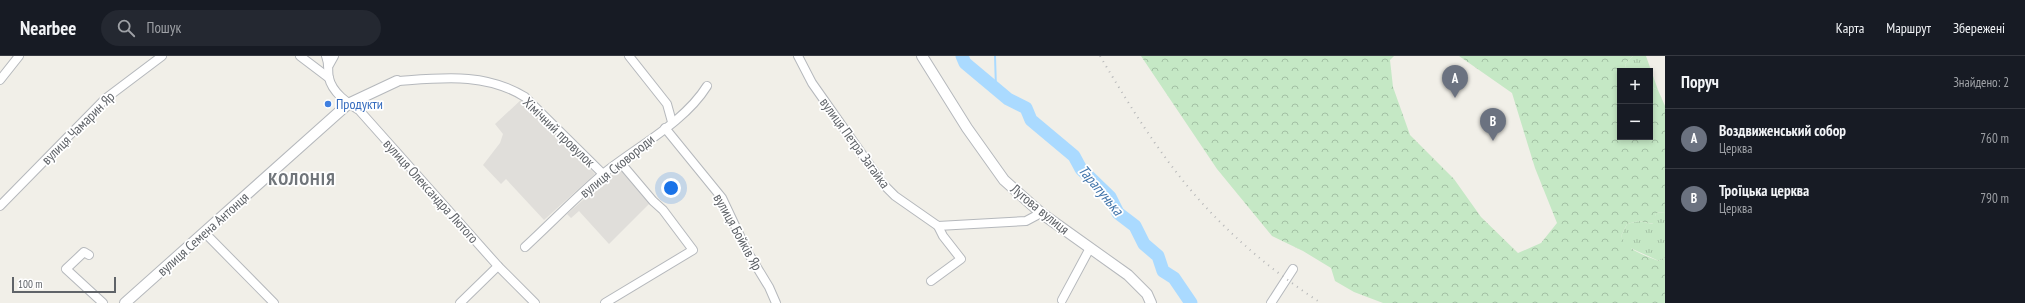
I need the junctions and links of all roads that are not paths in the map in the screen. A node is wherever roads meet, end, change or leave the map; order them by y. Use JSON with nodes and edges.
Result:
{"nodes":[{"id":1,"x":19,"y":56,"type":"edge"},
{"id":2,"x":162,"y":56,"type":"edge"},
{"id":3,"x":300,"y":56,"type":"edge"},
{"id":4,"x":326,"y":56,"type":"edge"},
{"id":5,"x":334,"y":56,"type":"edge"},
{"id":6,"x":629,"y":56,"type":"edge"},
{"id":7,"x":798,"y":56,"type":"edge"},
{"id":8,"x":922,"y":56,"type":"edge"},
{"id":9,"x":329,"y":65,"type":"junction"},
{"id":10,"x":329,"y":78,"type":"junction"},
{"id":11,"x":0,"y":80,"type":"edge"},
{"id":12,"x":396,"y":82,"type":"joint"},
{"id":13,"x":707,"y":86,"type":"dead end"},
{"id":14,"x":348,"y":104,"type":"junction"},
{"id":15,"x":672,"y":122,"type":"junction"},
{"id":16,"x":665,"y":128,"type":"junction"},
{"id":17,"x":620,"y":162,"type":"junction"},
{"id":18,"x":603,"y":174,"type":"junction"},
{"id":19,"x":0,"y":206,"type":"edge"},
{"id":20,"x":1041,"y":214,"type":"junction"},
{"id":21,"x":938,"y":226,"type":"junction"},
{"id":22,"x":204,"y":232,"type":"junction"},
{"id":23,"x":526,"y":246,"type":"dead end"},
{"id":24,"x":1090,"y":248,"type":"junction"},
{"id":25,"x":89,"y":255,"type":"dead end"},
{"id":26,"x":498,"y":266,"type":"junction"},
{"id":27,"x":1293,"y":269,"type":"dead end"},
{"id":28,"x":931,"y":281,"type":"dead end"},
{"id":29,"x":1062,"y":300,"type":"dead end"},
{"id":30,"x":103,"y":303,"type":"edge"},
{"id":31,"x":125,"y":303,"type":"edge"},
{"id":32,"x":274,"y":303,"type":"edge"},
{"id":33,"x":460,"y":303,"type":"edge"},
{"id":34,"x":535,"y":303,"type":"edge"},
{"id":35,"x":605,"y":303,"type":"edge"},
{"id":36,"x":776,"y":303,"type":"edge"},
{"id":37,"x":1151,"y":303,"type":"edge"},
{"id":38,"x":1271,"y":303,"type":"edge"}],
"edges":[{"from":1,"to":11,"type":"street"},
{"from":2,"to":19,"type":"street","name":"вулиця Чамарин Яр"},
{"from":3,"to":10,"type":"street","name":"вулиця Олександра Лютого"},
{"from":4,"to":9,"type":"street"},
{"from":5,"to":9,"type":"street"},
{"from":6,"to":15,"type":"street"},
{"from":7,"to":21,"type":"street","name":"вулиця Петра Загайка"},
{"from":8,"to":20,"type":"street","name":"Лугова вулиця"},
{"from":9,"to":10,"type":"street"},
{"from":10,"to":14,"type":"street","name":"вулиця Олександра Лютого"},
{"from":12,"to":14,"type":"street","name":"вулиця Семена Антонця"},
{"from":12,"to":18,"type":"street","name":"Хімічний провулок"},
{"from":13,"to":15,"type":"street","name":"вулиця Сковороди"},
{"from":14,"to":22,"type":"street","name":"вулиця Семена Антонця"},
{"from":14,"to":26,"type":"street","name":"вулиця Олександра Лютого"},
{"from":15,"to":16,"type":"street","name":"вулиця Сковороди"},
{"from":16,"to":17,"type":"street","name":"вулиця Сковороди"},
{"from":16,"to":36,"type":"street","name":"вулиця Бойків Яр"},
{"from":17,"to":18,"type":"street","name":"вулиця Сковороди"},
{"from":17,"to":35,"type":"street"},
{"from":18,"to":23,"type":"street","name":"вулиця Сковороди"},
{"from":20,"to":21,"type":"street"},
{"from":20,"to":24,"type":"street","name":"Лугова вулиця"},
{"from":21,"to":28,"type":"street"},
{"from":22,"to":31,"type":"street","name":"вулиця Семена Антонця"},
{"from":22,"to":32,"type":"street"},
{"from":24,"to":29,"type":"street"},
{"from":24,"to":37,"type":"street","name":"Лугова вулиця"},
{"from":25,"to":30,"type":"street"},
{"from":26,"to":33,"type":"street"},
{"from":26,"to":34,"type":"street","name":"вулиця Олександра Лютого"},
{"from":27,"to":38,"type":"street"}]}
